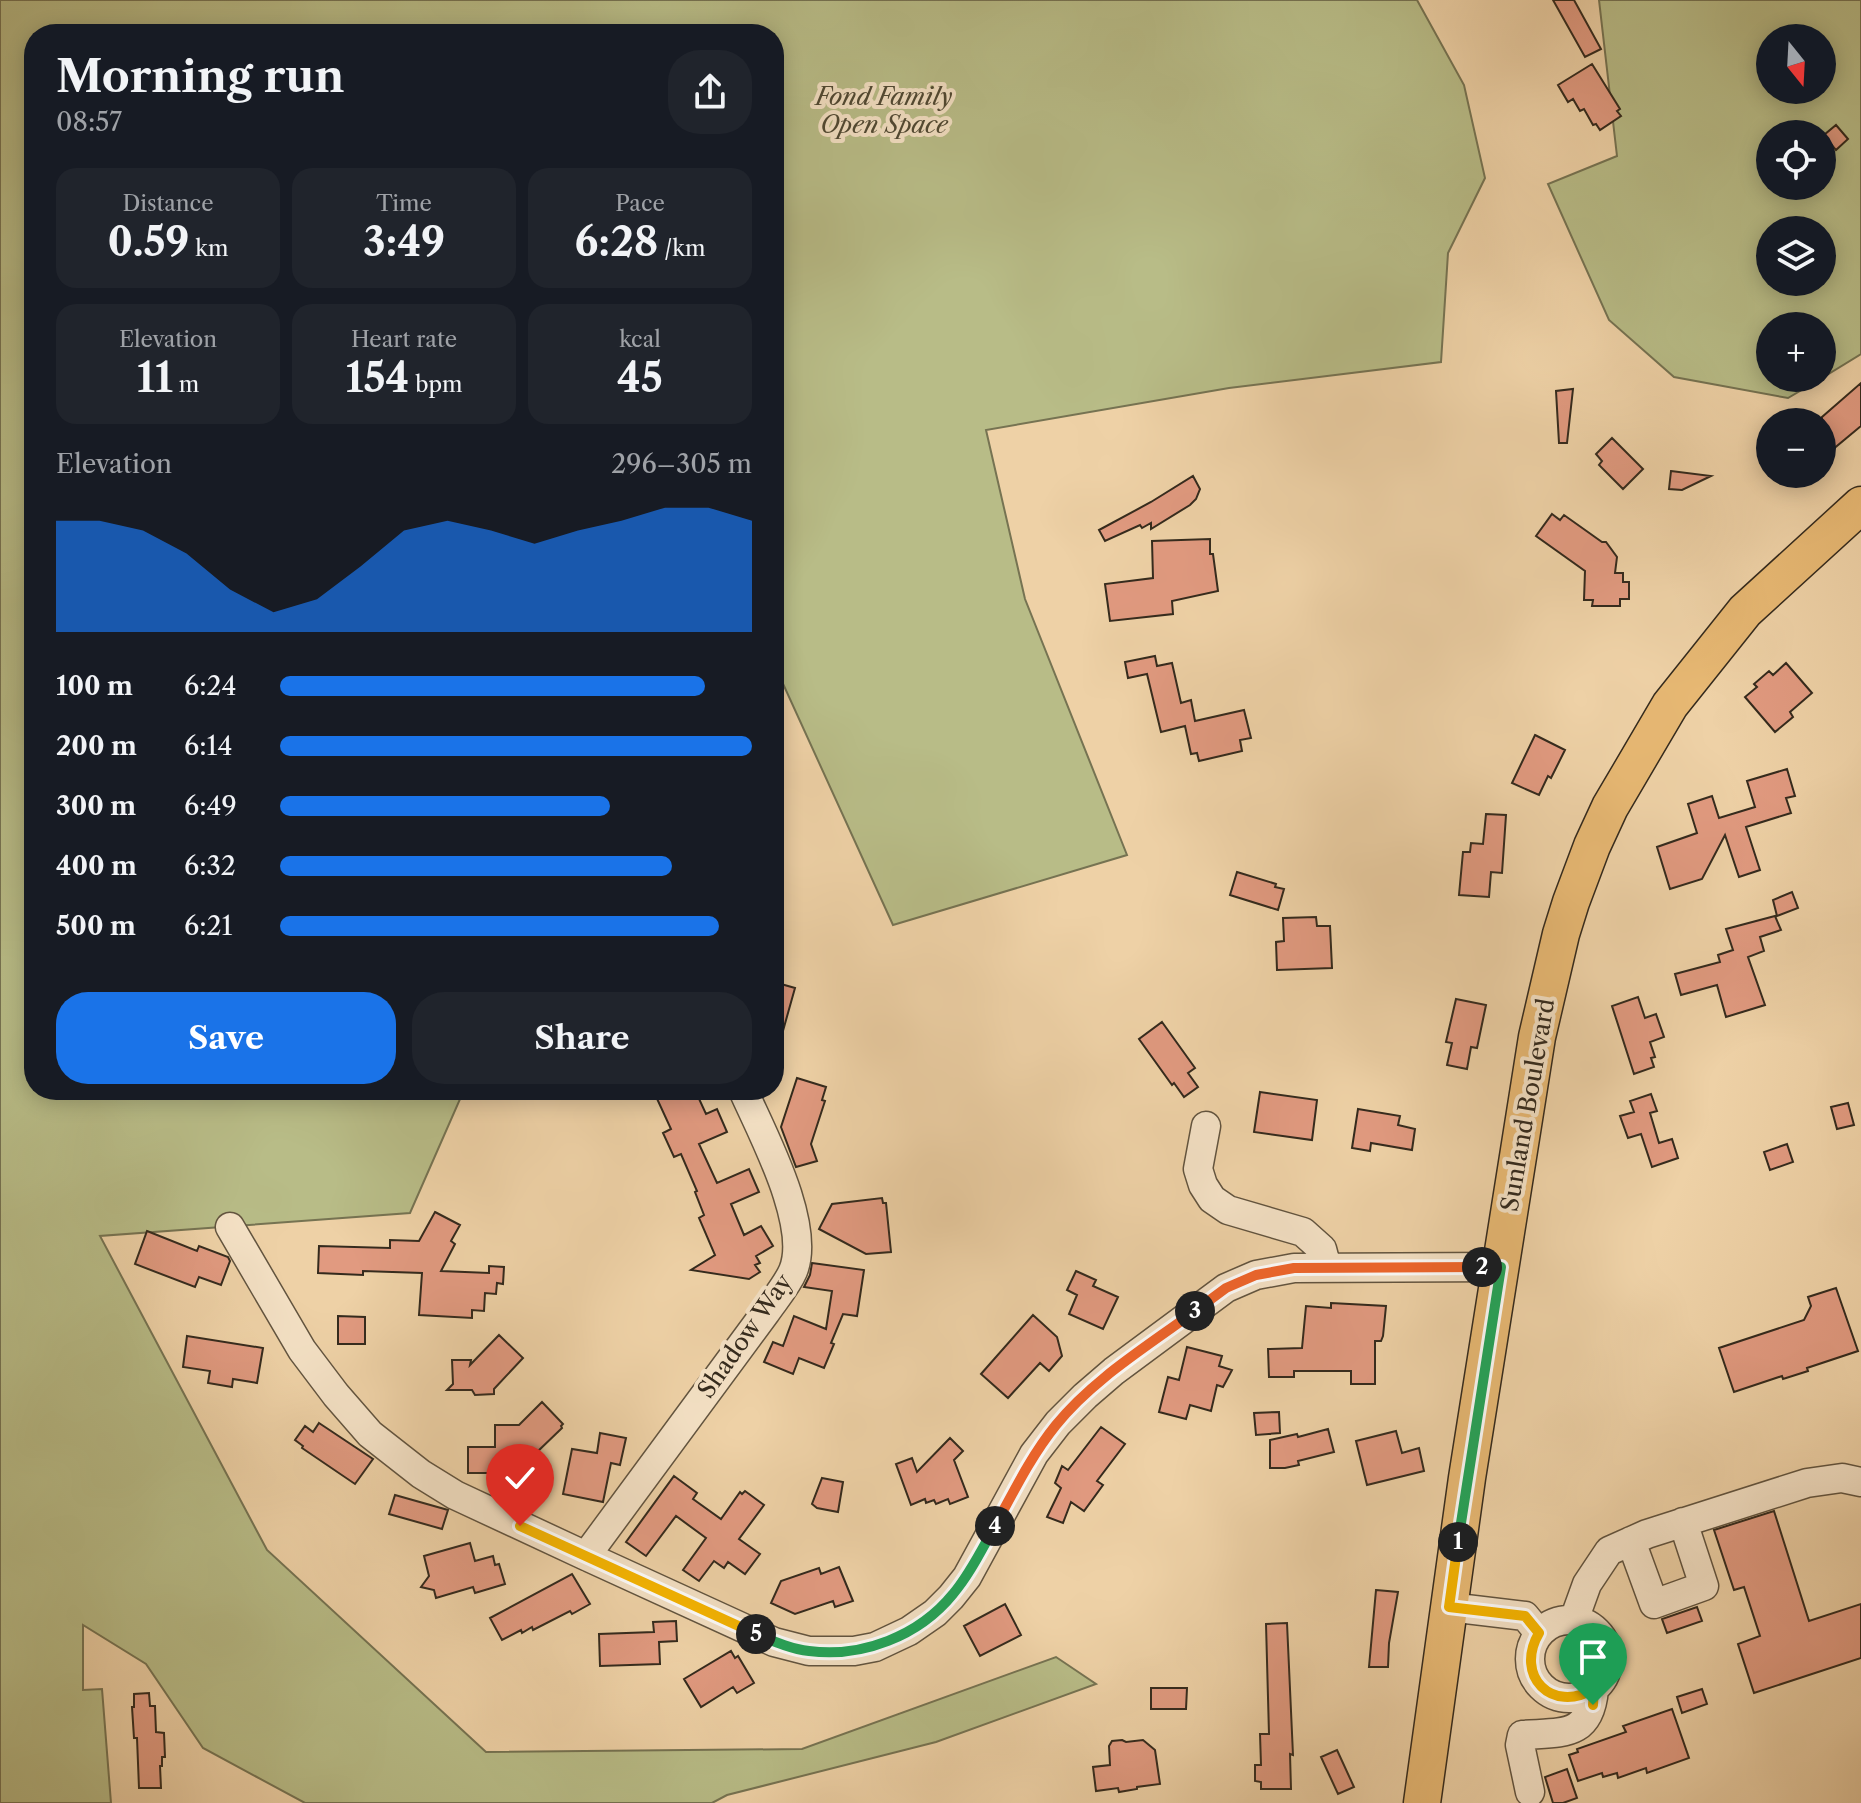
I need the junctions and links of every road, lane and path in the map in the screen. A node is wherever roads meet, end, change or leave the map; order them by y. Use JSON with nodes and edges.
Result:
{"nodes":[{"id":1,"x":1861,"y":505,"type":"edge"},
{"id":2,"x":748,"y":1100,"type":"edge"},
{"id":3,"x":1206,"y":1126,"type":"dead end"},
{"id":4,"x":230,"y":1227,"type":"dead end"},
{"id":5,"x":1501,"y":1267,"type":"junction"},
{"id":6,"x":1327,"y":1268,"type":"junction"},
{"id":7,"x":1861,"y":1482,"type":"edge"},
{"id":8,"x":1683,"y":1522,"type":"junction"},
{"id":9,"x":1631,"y":1541,"type":"junction"},
{"id":10,"x":586,"y":1556,"type":"junction"},
{"id":11,"x":1449,"y":1607,"type":"junction"},
{"id":12,"x":1574,"y":1620,"type":"junction"},
{"id":13,"x":1539,"y":1633,"type":"junction"},
{"id":14,"x":1594,"y":1689,"type":"junction"},
{"id":15,"x":1530,"y":1792,"type":"dead end"},
{"id":16,"x":1422,"y":1803,"type":"edge"}],
"edges":[{"from":1,"to":5,"type":"main road","name":"Sunland Boulevard"},
{"from":2,"to":10,"type":"street","name":"Shadow Way"},
{"from":3,"to":6,"type":"street"},
{"from":4,"to":10,"type":"street"},
{"from":5,"to":6,"type":"street"},
{"from":5,"to":11,"type":"main road","name":"Sunland Boulevard"},
{"from":6,"to":10,"type":"street"},
{"from":7,"to":8,"type":"street"},
{"from":8,"to":9,"type":"street"},
{"from":8,"to":9,"type":"street"},
{"from":9,"to":12,"type":"street"},
{"from":11,"to":13,"type":"street"},
{"from":11,"to":16,"type":"main road","name":"Sunland Boulevard"},
{"from":12,"to":13,"type":"street"},
{"from":12,"to":14,"type":"street"},
{"from":13,"to":14,"type":"street"},
{"from":14,"to":15,"type":"street"}]}
